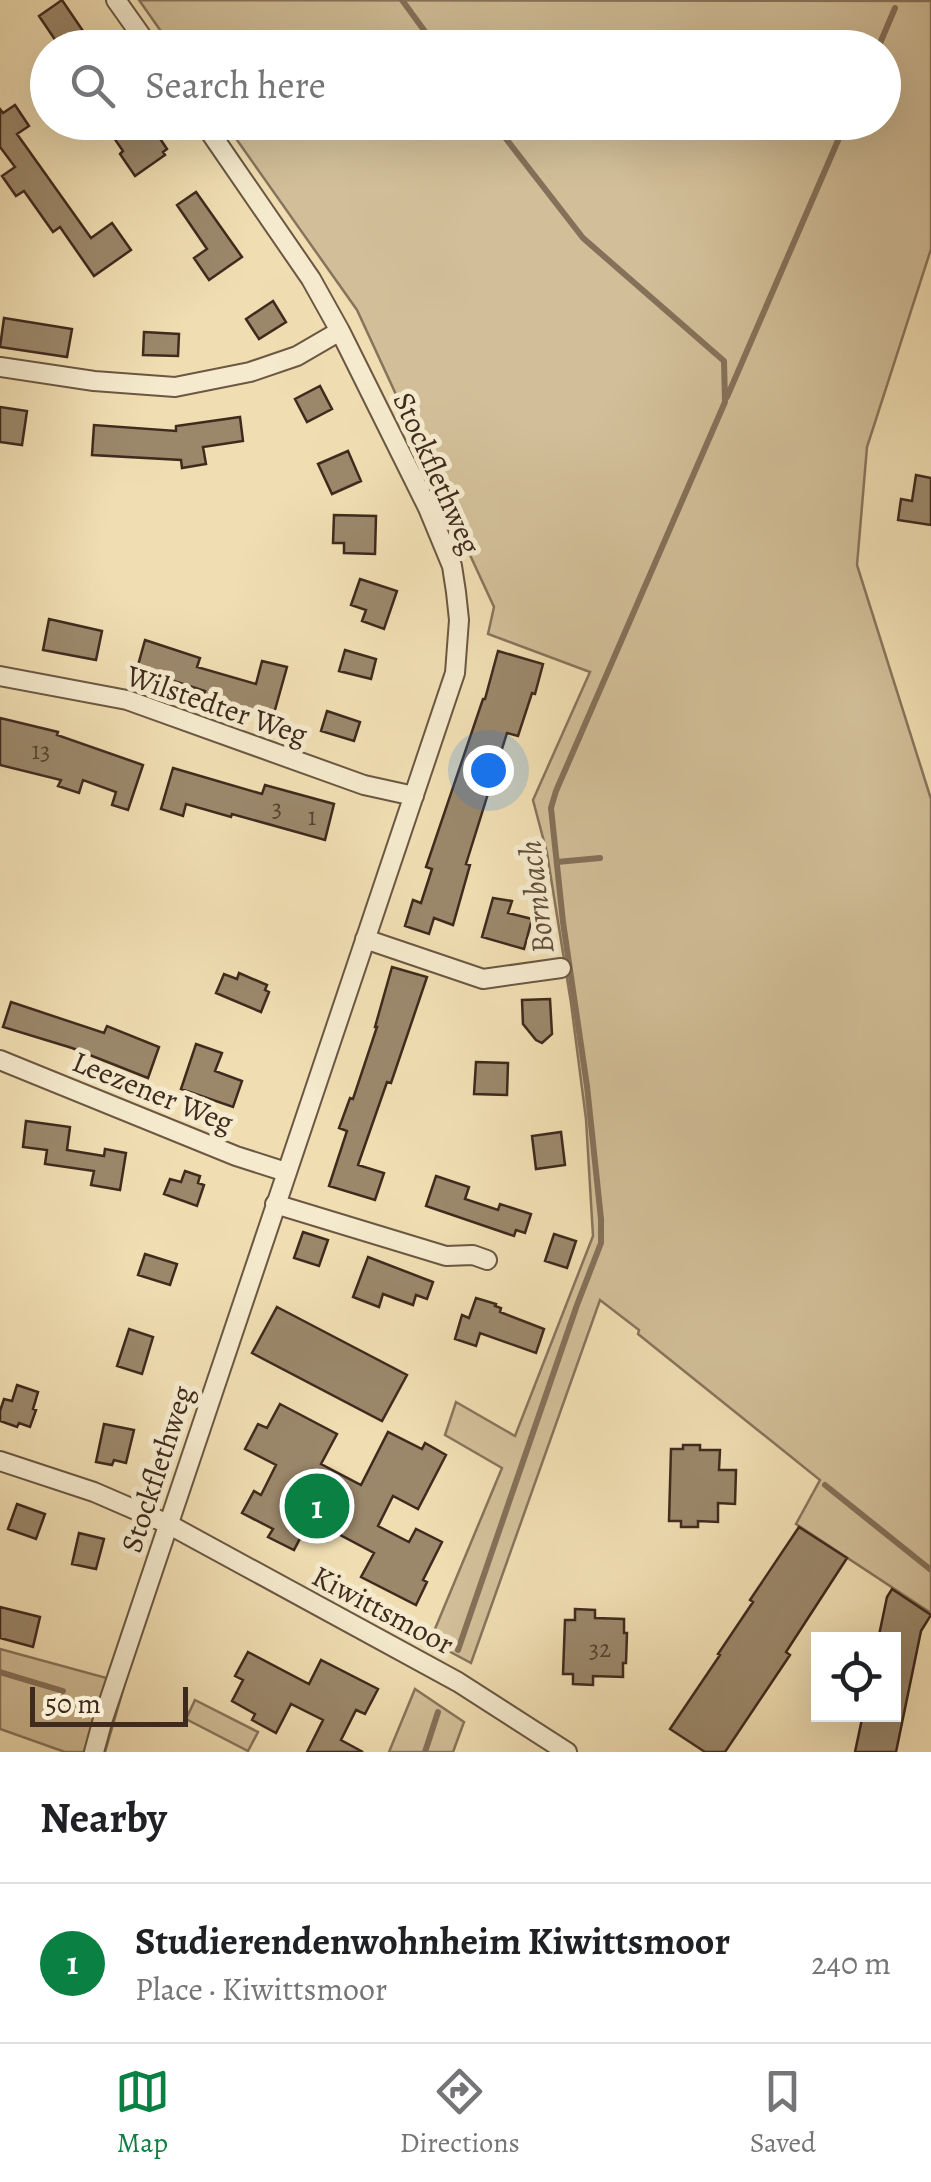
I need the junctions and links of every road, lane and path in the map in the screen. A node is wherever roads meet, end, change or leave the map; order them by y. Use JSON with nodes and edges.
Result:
{"nodes":[{"id":1,"x":116,"y":0,"type":"edge"},
{"id":2,"x":137,"y":30,"type":"edge"},
{"id":3,"x":215,"y":140,"type":"edge"},
{"id":4,"x":340,"y":331,"type":"junction"},
{"id":5,"x":0,"y":367,"type":"edge"},
{"id":6,"x":0,"y":676,"type":"edge"},
{"id":7,"x":414,"y":796,"type":"junction"},
{"id":8,"x":365,"y":939,"type":"junction"},
{"id":9,"x":561,"y":968,"type":"dead end"},
{"id":10,"x":0,"y":1060,"type":"edge"},
{"id":11,"x":286,"y":1172,"type":"junction"},
{"id":12,"x":275,"y":1204,"type":"junction"},
{"id":13,"x":487,"y":1260,"type":"dead end"},
{"id":14,"x":0,"y":1461,"type":"edge"},
{"id":15,"x":168,"y":1524,"type":"junction"},
{"id":16,"x":94,"y":1752,"type":"edge"},
{"id":17,"x":567,"y":1752,"type":"edge"}],
"edges":[{"from":1,"to":2,"type":"street"},
{"from":3,"to":4,"type":"street","name":"Stockflethweg"},
{"from":4,"to":5,"type":"street"},
{"from":4,"to":7,"type":"street","name":"Stockflethweg"},
{"from":6,"to":7,"type":"street","name":"Wilstedter Weg"},
{"from":7,"to":8,"type":"street","name":"Stockflethweg"},
{"from":8,"to":9,"type":"street"},
{"from":8,"to":11,"type":"street","name":"Stockflethweg"},
{"from":10,"to":11,"type":"street","name":"Leezener Weg"},
{"from":11,"to":12,"type":"street","name":"Stockflethweg"},
{"from":12,"to":13,"type":"street"},
{"from":12,"to":15,"type":"street","name":"Stockflethweg"},
{"from":14,"to":15,"type":"street","name":"Kiwittsmoor"},
{"from":15,"to":16,"type":"street","name":"Stockflethweg"},
{"from":15,"to":17,"type":"street","name":"Kiwittsmoor"}]}
